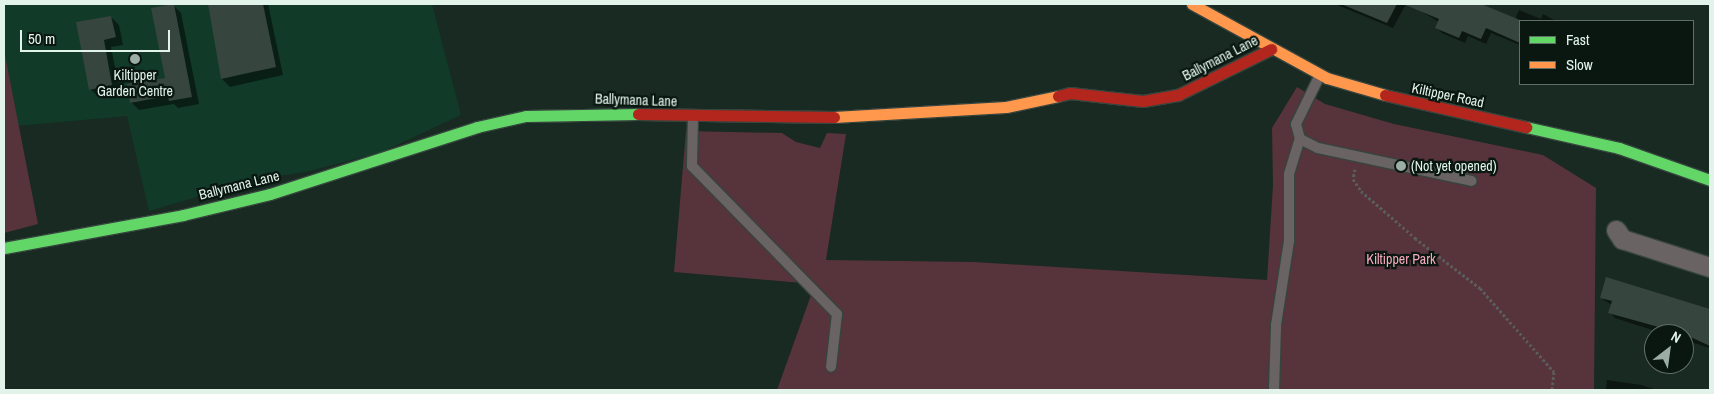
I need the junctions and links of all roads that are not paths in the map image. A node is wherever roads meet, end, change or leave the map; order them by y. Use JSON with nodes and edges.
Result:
{"nodes":[{"id":1,"x":1192,"y":4,"type":"edge"},
{"id":2,"x":1271,"y":49,"type":"junction"},
{"id":3,"x":1320,"y":74,"type":"junction"},
{"id":4,"x":694,"y":116,"type":"junction"},
{"id":5,"x":1300,"y":139,"type":"junction"},
{"id":6,"x":1710,"y":180,"type":"edge"},
{"id":7,"x":1472,"y":181,"type":"dead end"},
{"id":8,"x":1616,"y":230,"type":"dead end"},
{"id":9,"x":4,"y":248,"type":"edge"},
{"id":10,"x":1710,"y":267,"type":"edge"},
{"id":11,"x":831,"y":367,"type":"dead end"},
{"id":12,"x":1274,"y":390,"type":"edge"}],
"edges":[{"from":1,"to":2,"type":"street","name":"Kiltipper Road"},
{"from":2,"to":3,"type":"street","name":"Kiltipper Road"},
{"from":2,"to":4,"type":"street","name":"Ballymana Lane"},
{"from":3,"to":5,"type":"lane"},
{"from":3,"to":6,"type":"street","name":"Kiltipper Road"},
{"from":4,"to":9,"type":"street","name":"Ballymana Lane"},
{"from":4,"to":11,"type":"lane"},
{"from":5,"to":7,"type":"lane"},
{"from":5,"to":12,"type":"lane"},
{"from":8,"to":10,"type":"street"}]}
